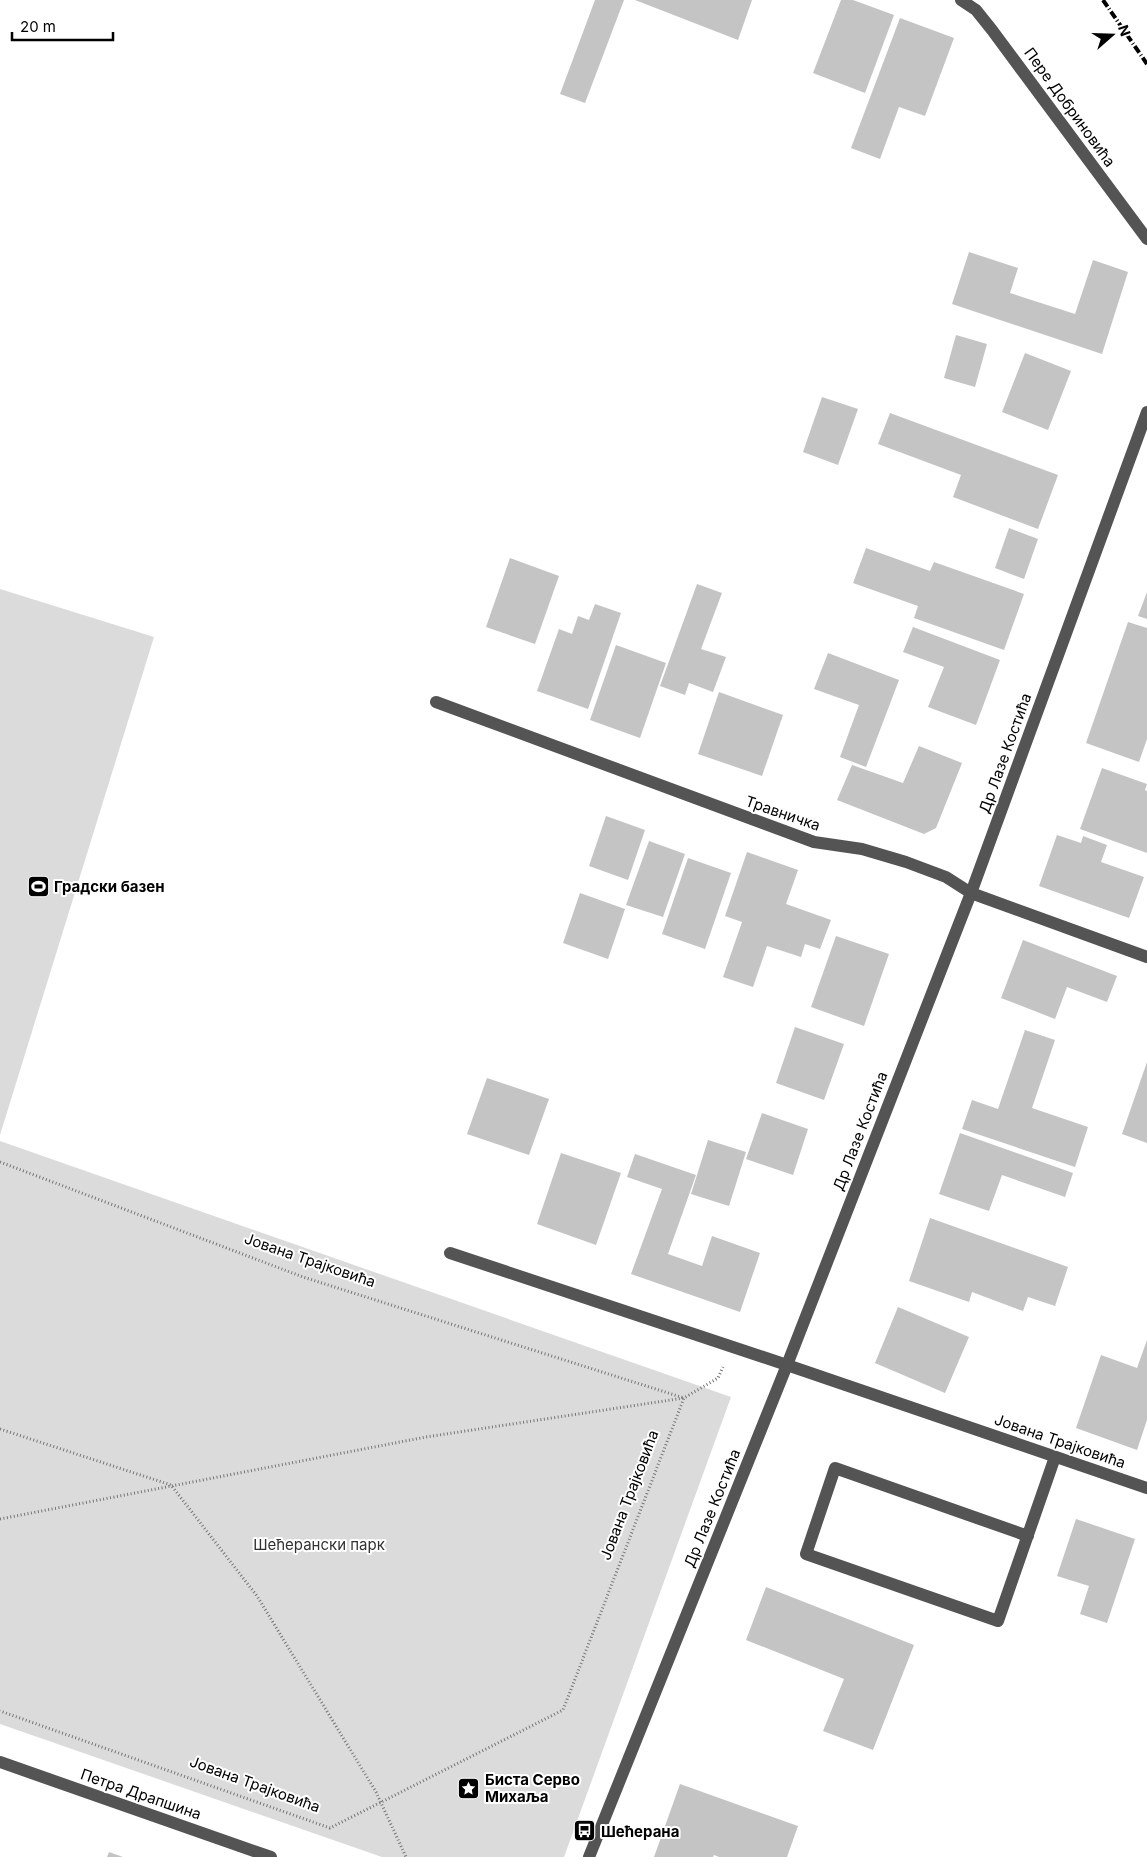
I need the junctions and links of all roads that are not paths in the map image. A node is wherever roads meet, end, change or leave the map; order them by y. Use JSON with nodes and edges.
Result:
{"nodes":[{"id":1,"x":961,"y":0,"type":"edge"},
{"id":2,"x":1147,"y":239,"type":"edge"},
{"id":3,"x":1147,"y":412,"type":"edge"},
{"id":4,"x":436,"y":702,"type":"dead end"},
{"id":5,"x":971,"y":893,"type":"junction"},
{"id":6,"x":1147,"y":957,"type":"edge"},
{"id":7,"x":450,"y":1253,"type":"dead end"},
{"id":8,"x":787,"y":1365,"type":"junction"},
{"id":9,"x":1055,"y":1457,"type":"junction"},
{"id":10,"x":1147,"y":1488,"type":"edge"},
{"id":11,"x":1028,"y":1536,"type":"junction"},
{"id":12,"x":0,"y":1762,"type":"edge"},
{"id":13,"x":271,"y":1857,"type":"edge"},
{"id":14,"x":589,"y":1857,"type":"edge"}],
"edges":[{"from":1,"to":2,"type":"street","name":"Пере Добриновића"},
{"from":3,"to":5,"type":"street","name":"Др Лазе Костића"},
{"from":4,"to":5,"type":"street","name":"Травничка"},
{"from":5,"to":6,"type":"street","name":"Травничка"},
{"from":5,"to":8,"type":"street","name":"Др Лазе Костића"},
{"from":7,"to":8,"type":"street","name":"Јована Трајковића"},
{"from":8,"to":9,"type":"street","name":"Јована Трајковића"},
{"from":8,"to":14,"type":"street","name":"Др Лазе Костића"},
{"from":9,"to":10,"type":"street","name":"Јована Трајковића"},
{"from":9,"to":11,"type":"street"},
{"from":11,"to":11,"type":"street"},
{"from":12,"to":13,"type":"street","name":"Петра Драпшина"}]}
